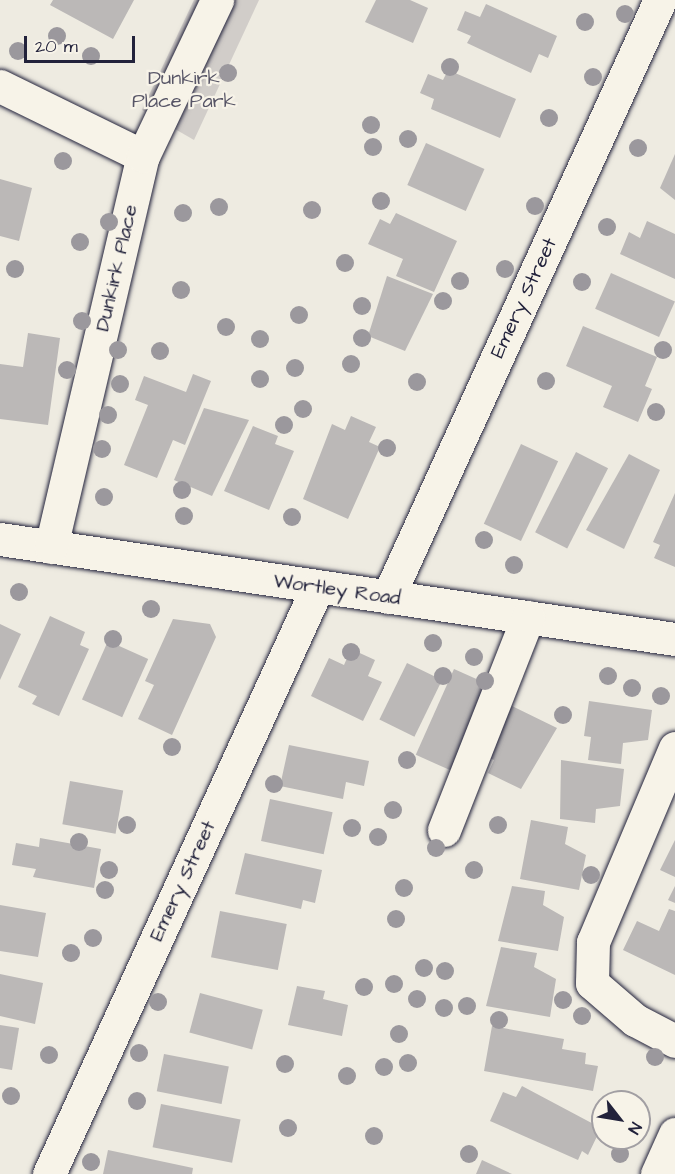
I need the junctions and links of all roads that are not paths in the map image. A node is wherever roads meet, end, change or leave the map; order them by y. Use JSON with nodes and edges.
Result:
{"nodes":[{"id":1,"x":217,"y":0,"type":"edge"},
{"id":2,"x":660,"y":0,"type":"edge"},
{"id":3,"x":0,"y":86,"type":"edge"},
{"id":4,"x":143,"y":156,"type":"junction"},
{"id":5,"x":0,"y":539,"type":"edge"},
{"id":6,"x":51,"y":547,"type":"junction"},
{"id":7,"x":317,"y":588,"type":"junction"},
{"id":8,"x":388,"y":597,"type":"junction"},
{"id":9,"x":528,"y":617,"type":"junction"},
{"id":10,"x":675,"y":639,"type":"edge"},
{"id":11,"x":675,"y":748,"type":"edge"},
{"id":12,"x":444,"y":830,"type":"dead end"},
{"id":13,"x":675,"y":1041,"type":"edge"},
{"id":14,"x":675,"y":1134,"type":"edge"},
{"id":15,"x":49,"y":1174,"type":"edge"},
{"id":16,"x":657,"y":1174,"type":"edge"}],
"edges":[{"from":1,"to":4,"type":"street","name":"Dunkirk Place"},
{"from":2,"to":8,"type":"street","name":"Emery Street"},
{"from":3,"to":4,"type":"street"},
{"from":4,"to":6,"type":"street","name":"Dunkirk Place"},
{"from":5,"to":6,"type":"street","name":"Wortley Road"},
{"from":6,"to":7,"type":"street","name":"Wortley Road"},
{"from":7,"to":8,"type":"street","name":"Wortley Road"},
{"from":7,"to":15,"type":"street","name":"Emery Street"},
{"from":8,"to":9,"type":"street","name":"Wortley Road"},
{"from":9,"to":10,"type":"street","name":"Wortley Road"},
{"from":9,"to":12,"type":"street"},
{"from":11,"to":13,"type":"street"},
{"from":14,"to":16,"type":"street"}]}
